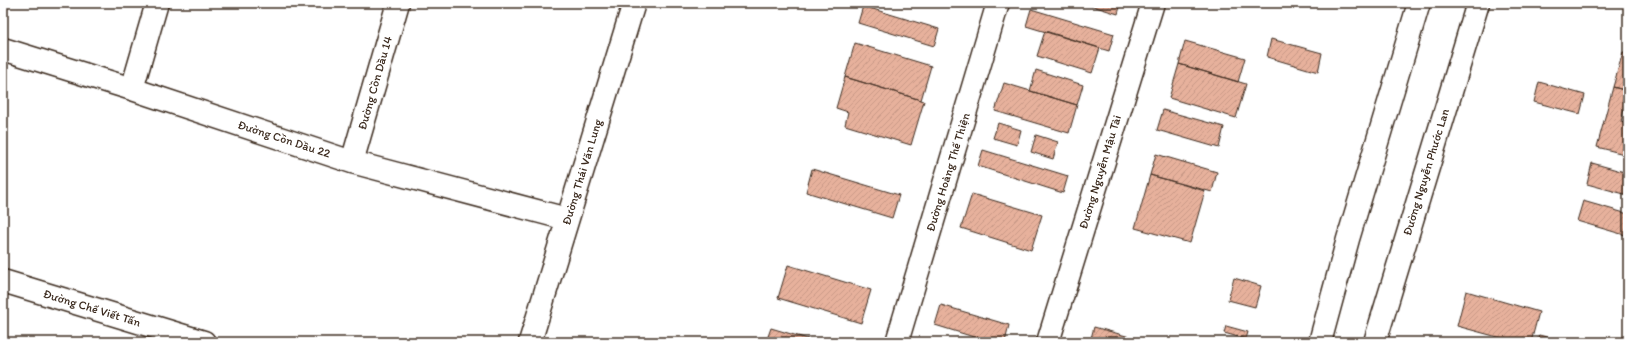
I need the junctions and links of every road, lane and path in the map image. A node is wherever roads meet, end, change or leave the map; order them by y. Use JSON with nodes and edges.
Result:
{"nodes":[{"id":1,"x":157,"y":3,"type":"edge"},
{"id":2,"x":398,"y":3,"type":"edge"},
{"id":3,"x":634,"y":3,"type":"edge"},
{"id":4,"x":998,"y":3,"type":"edge"},
{"id":5,"x":1153,"y":3,"type":"edge"},
{"id":6,"x":1419,"y":3,"type":"edge"},
{"id":7,"x":1478,"y":3,"type":"edge"},
{"id":8,"x":3,"y":49,"type":"edge"},
{"id":9,"x":132,"y":89,"type":"junction"},
{"id":10,"x":352,"y":162,"type":"junction"},
{"id":11,"x":567,"y":219,"type":"junction"},
{"id":12,"x":3,"y":281,"type":"edge"},
{"id":13,"x":204,"y":342,"type":"edge"},
{"id":14,"x":530,"y":342,"type":"edge"},
{"id":15,"x":897,"y":342,"type":"edge"},
{"id":16,"x":1048,"y":342,"type":"edge"},
{"id":17,"x":1320,"y":342,"type":"edge"},
{"id":18,"x":1375,"y":342,"type":"edge"}],
"edges":[{"from":1,"to":9,"type":"street"},
{"from":2,"to":10,"type":"street","name":"Đường Cồn Dầu 14"},
{"from":3,"to":11,"type":"street","name":"Đường Thái Văn Lung"},
{"from":4,"to":15,"type":"street","name":"Đường Hoàng Thế Thiện"},
{"from":5,"to":16,"type":"street","name":"Đường Nguyễn Mậu Tài"},
{"from":6,"to":17,"type":"street"},
{"from":7,"to":18,"type":"street","name":"Đường Nguyễn Phước Lan"},
{"from":8,"to":9,"type":"street","name":"Đường Cồn Dầu 22"},
{"from":9,"to":10,"type":"street","name":"Đường Cồn Dầu 22"},
{"from":10,"to":11,"type":"street","name":"Đường Cồn Dầu 22"},
{"from":11,"to":14,"type":"street","name":"Đường Thái Văn Lung"},
{"from":12,"to":13,"type":"street","name":"Đường Chế Viết Tấn"}]}
